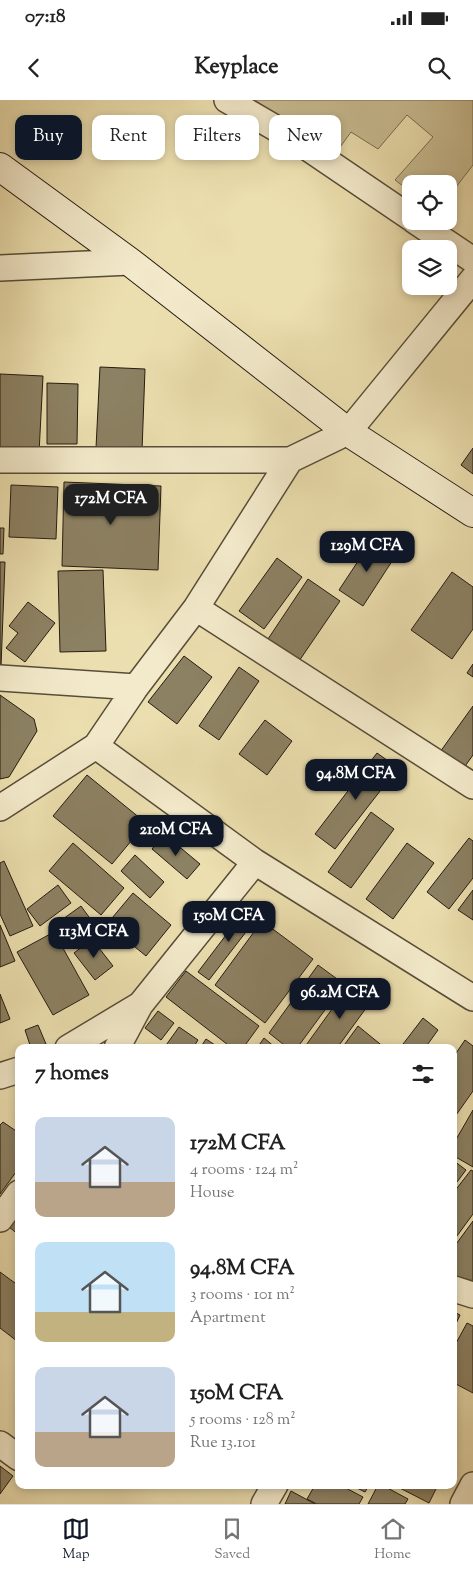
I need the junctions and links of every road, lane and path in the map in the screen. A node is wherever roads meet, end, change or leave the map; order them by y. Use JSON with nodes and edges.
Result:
{"nodes":[{"id":1,"x":227,"y":100,"type":"edge"},
{"id":2,"x":0,"y":167,"type":"edge"},
{"id":3,"x":402,"y":212,"type":"edge"},
{"id":4,"x":428,"y":230,"type":"edge"},
{"id":5,"x":473,"y":260,"type":"edge"},
{"id":6,"x":130,"y":262,"type":"junction"},
{"id":7,"x":0,"y":268,"type":"edge"},
{"id":8,"x":473,"y":279,"type":"edge"},
{"id":9,"x":348,"y":432,"type":"junction"},
{"id":10,"x":0,"y":460,"type":"edge"},
{"id":11,"x":290,"y":460,"type":"junction"},
{"id":12,"x":473,"y":512,"type":"edge"},
{"id":13,"x":196,"y":608,"type":"junction"},
{"id":14,"x":0,"y":678,"type":"edge"},
{"id":15,"x":136,"y":687,"type":"junction"},
{"id":16,"x":96,"y":746,"type":"junction"},
{"id":17,"x":473,"y":786,"type":"edge"},
{"id":18,"x":0,"y":808,"type":"edge"},
{"id":19,"x":255,"y":862,"type":"junction"},
{"id":20,"x":473,"y":998,"type":"edge"},
{"id":21,"x":140,"y":1005,"type":"junction"},
{"id":22,"x":75,"y":1044,"type":"edge"},
{"id":23,"x":120,"y":1044,"type":"edge"},
{"id":24,"x":15,"y":1071,"type":"edge"},
{"id":25,"x":0,"y":1076,"type":"edge"},
{"id":26,"x":15,"y":1198,"type":"edge"},
{"id":27,"x":0,"y":1219,"type":"edge"},
{"id":28,"x":457,"y":1290,"type":"edge"},
{"id":29,"x":473,"y":1295,"type":"edge"},
{"id":30,"x":0,"y":1444,"type":"edge"},
{"id":31,"x":15,"y":1455,"type":"edge"},
{"id":32,"x":473,"y":1485,"type":"edge"},
{"id":33,"x":273,"y":1489,"type":"edge"},
{"id":34,"x":264,"y":1504,"type":"edge"},
{"id":35,"x":463,"y":1504,"type":"edge"}],
"edges":[{"from":1,"to":3,"type":"street"},
{"from":2,"to":6,"type":"main road"},
{"from":4,"to":5,"type":"street"},
{"from":6,"to":7,"type":"street"},
{"from":6,"to":9,"type":"main road"},
{"from":8,"to":9,"type":"street"},
{"from":9,"to":11,"type":"street"},
{"from":9,"to":12,"type":"main road"},
{"from":10,"to":11,"type":"street"},
{"from":11,"to":13,"type":"street"},
{"from":13,"to":15,"type":"street"},
{"from":13,"to":17,"type":"street"},
{"from":14,"to":15,"type":"street"},
{"from":15,"to":16,"type":"street"},
{"from":16,"to":18,"type":"street"},
{"from":16,"to":19,"type":"street"},
{"from":19,"to":20,"type":"street"},
{"from":19,"to":21,"type":"street"},
{"from":21,"to":22,"type":"street"},
{"from":21,"to":23,"type":"street"},
{"from":24,"to":25,"type":"street"},
{"from":26,"to":27,"type":"street"},
{"from":28,"to":29,"type":"street"},
{"from":30,"to":31,"type":"street"},
{"from":32,"to":35,"type":"street"},
{"from":33,"to":34,"type":"street"}]}
